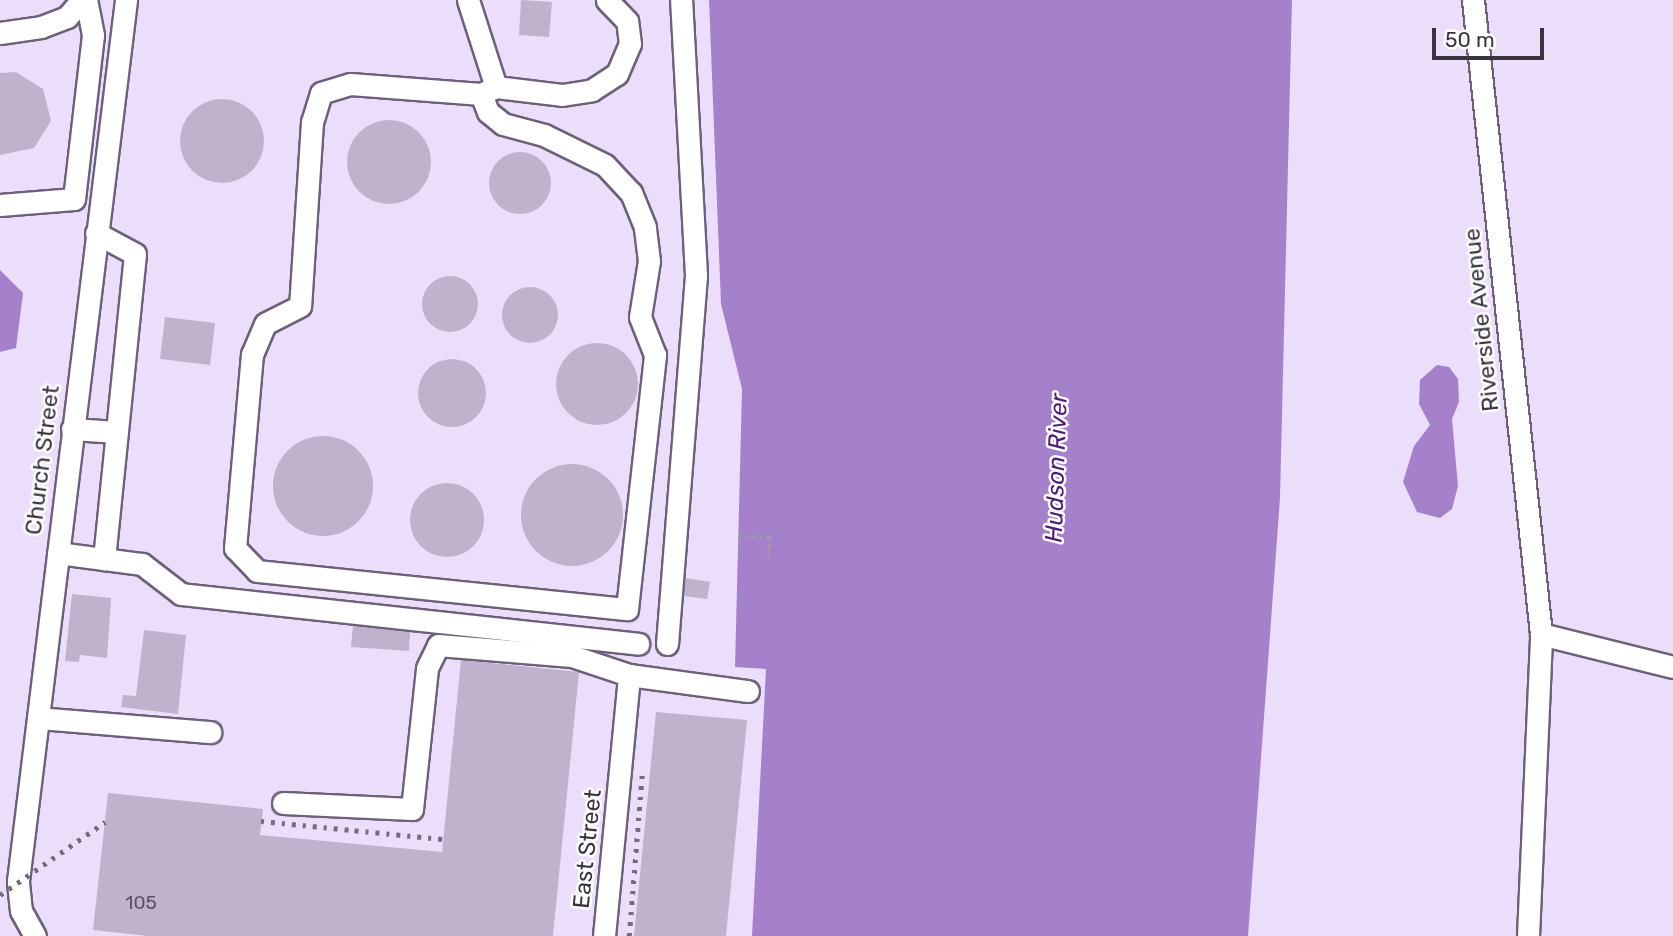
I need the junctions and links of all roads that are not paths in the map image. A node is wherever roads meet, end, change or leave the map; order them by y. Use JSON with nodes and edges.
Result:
{"nodes":[{"id":1,"x":84,"y":0,"type":"edge"},
{"id":2,"x":126,"y":0,"type":"edge"},
{"id":3,"x":468,"y":0,"type":"edge"},
{"id":4,"x":607,"y":0,"type":"edge"},
{"id":5,"x":681,"y":0,"type":"edge"},
{"id":6,"x":1472,"y":0,"type":"edge"},
{"id":7,"x":0,"y":33,"type":"edge"},
{"id":8,"x":489,"y":91,"type":"junction"},
{"id":9,"x":0,"y":205,"type":"edge"},
{"id":10,"x":96,"y":233,"type":"junction"},
{"id":11,"x":72,"y":429,"type":"junction"},
{"id":12,"x":117,"y":432,"type":"junction"},
{"id":13,"x":58,"y":553,"type":"junction"},
{"id":14,"x":104,"y":559,"type":"junction"},
{"id":15,"x":1541,"y":634,"type":"junction"},
{"id":16,"x":638,"y":644,"type":"dead end"},
{"id":17,"x":667,"y":644,"type":"dead end"},
{"id":18,"x":1673,"y":667,"type":"edge"},
{"id":19,"x":629,"y":675,"type":"junction"},
{"id":20,"x":748,"y":691,"type":"dead end"},
{"id":21,"x":38,"y":718,"type":"junction"},
{"id":22,"x":210,"y":733,"type":"dead end"},
{"id":23,"x":283,"y":803,"type":"dead end"},
{"id":24,"x":29,"y":932,"type":"edge"},
{"id":25,"x":604,"y":936,"type":"edge"},
{"id":26,"x":1528,"y":936,"type":"edge"}],
"edges":[{"from":1,"to":7,"type":"street"},
{"from":1,"to":9,"type":"street"},
{"from":2,"to":10,"type":"street","name":"Church Street"},
{"from":3,"to":8,"type":"street"},
{"from":4,"to":8,"type":"street"},
{"from":5,"to":17,"type":"street"},
{"from":6,"to":15,"type":"street","name":"Riverside Avenue"},
{"from":8,"to":8,"type":"street"},
{"from":10,"to":11,"type":"street","name":"Church Street"},
{"from":10,"to":12,"type":"street"},
{"from":11,"to":12,"type":"street"},
{"from":11,"to":13,"type":"street","name":"Church Street"},
{"from":12,"to":14,"type":"street"},
{"from":13,"to":14,"type":"street"},
{"from":13,"to":21,"type":"street","name":"Church Street"},
{"from":14,"to":16,"type":"street"},
{"from":15,"to":18,"type":"street"},
{"from":15,"to":26,"type":"street","name":"Riverside Avenue"},
{"from":19,"to":20,"type":"street"},
{"from":19,"to":23,"type":"street"},
{"from":19,"to":25,"type":"street","name":"East Street"},
{"from":21,"to":22,"type":"street"},
{"from":21,"to":24,"type":"street","name":"Church Street"}]}
